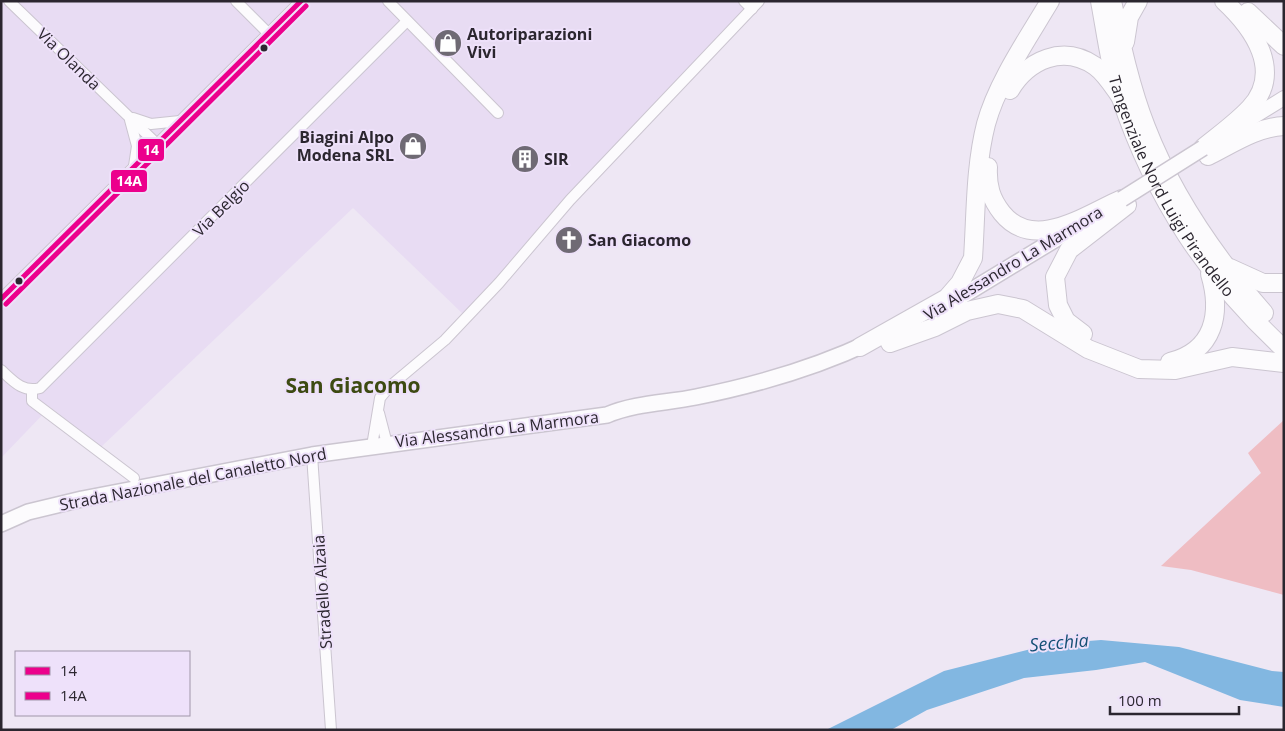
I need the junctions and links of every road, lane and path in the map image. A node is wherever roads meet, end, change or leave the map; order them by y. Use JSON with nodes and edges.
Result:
{"nodes":[{"id":1,"x":9,"y":1,"type":"edge"},
{"id":2,"x":236,"y":1,"type":"edge"},
{"id":3,"x":301,"y":1,"type":"edge"},
{"id":4,"x":388,"y":1,"type":"edge"},
{"id":5,"x":1050,"y":1,"type":"edge"},
{"id":6,"x":1100,"y":1,"type":"edge"},
{"id":7,"x":1112,"y":1,"type":"edge"},
{"id":8,"x":1138,"y":1,"type":"edge"},
{"id":9,"x":1224,"y":1,"type":"edge"},
{"id":10,"x":1239,"y":1,"type":"edge"},
{"id":11,"x":752,"y":4,"type":"edge"},
{"id":12,"x":407,"y":21,"type":"junction"},
{"id":13,"x":268,"y":33,"type":"junction"},
{"id":14,"x":1284,"y":46,"type":"edge"},
{"id":15,"x":1125,"y":60,"type":"junction"},
{"id":16,"x":1120,"y":96,"type":"junction"},
{"id":17,"x":1284,"y":98,"type":"edge"},
{"id":18,"x":1284,"y":108,"type":"edge"},
{"id":19,"x":498,"y":113,"type":"dead end"},
{"id":20,"x":129,"y":117,"type":"junction"},
{"id":21,"x":180,"y":120,"type":"junction"},
{"id":22,"x":1284,"y":126,"type":"edge"},
{"id":23,"x":157,"y":144,"type":"junction"},
{"id":24,"x":1206,"y":152,"type":"junction"},
{"id":25,"x":134,"y":166,"type":"junction"},
{"id":26,"x":1124,"y":202,"type":"junction"},
{"id":27,"x":1214,"y":264,"type":"junction"},
{"id":28,"x":1284,"y":283,"type":"edge"},
{"id":29,"x":1,"y":299,"type":"edge"},
{"id":30,"x":1284,"y":334,"type":"edge"},
{"id":31,"x":890,"y":343,"type":"junction"},
{"id":32,"x":860,"y":347,"type":"junction"},
{"id":33,"x":1284,"y":349,"type":"edge"},
{"id":34,"x":1284,"y":363,"type":"edge"},
{"id":35,"x":1,"y":370,"type":"edge"},
{"id":36,"x":32,"y":391,"type":"junction"},
{"id":37,"x":378,"y":410,"type":"junction"},
{"id":38,"x":607,"y":415,"type":"junction"},
{"id":39,"x":380,"y":445,"type":"junction"},
{"id":40,"x":312,"y":455,"type":"junction"},
{"id":41,"x":134,"y":478,"type":"dead end"},
{"id":42,"x":1,"y":524,"type":"edge"},
{"id":43,"x":331,"y":730,"type":"edge"}],
"edges":[{"from":1,"to":20,"type":"street","name":"Via Olanda"},
{"from":2,"to":13,"type":"street"},
{"from":3,"to":13,"type":"street"},
{"from":4,"to":12,"type":"street"},
{"from":5,"to":32,"type":"highway"},
{"from":6,"to":16,"type":"highway","name":"Tangenziale Nord Luigi Pirandello"},
{"from":7,"to":15,"type":"highway","name":"Tangenziale Nord Luigi Pirandello"},
{"from":8,"to":15,"type":"highway"},
{"from":9,"to":24,"type":"highway"},
{"from":10,"to":14,"type":"highway"},
{"from":11,"to":37,"type":"street"},
{"from":12,"to":19,"type":"street"},
{"from":12,"to":36,"type":"street","name":"Via Belgio"},
{"from":13,"to":21,"type":"street"},
{"from":15,"to":27,"type":"highway","name":"Tangenziale Nord Luigi Pirandello"},
{"from":16,"to":26,"type":"highway"},
{"from":16,"to":27,"type":"highway","name":"Tangenziale Nord Luigi Pirandello"},
{"from":17,"to":24,"type":"main road","name":"Via Alessandro La Marmora"},
{"from":18,"to":24,"type":"main road","name":"Via Alessandro La Marmora"},
{"from":20,"to":21,"type":"street","name":"Via Olanda"},
{"from":20,"to":23,"type":"street","name":"Via Olanda"},
{"from":20,"to":25,"type":"street"},
{"from":21,"to":23,"type":"street"},
{"from":22,"to":24,"type":"highway"},
{"from":23,"to":25,"type":"street"},
{"from":24,"to":26,"type":"main road","name":"Via Alessandro La Marmora","bridge":true},
{"from":25,"to":29,"type":"street"},
{"from":26,"to":27,"type":"highway"},
{"from":26,"to":31,"type":"main road","name":"Via Alessandro La Marmora"},
{"from":26,"to":32,"type":"main road","name":"Via Alessandro La Marmora"},
{"from":27,"to":28,"type":"highway"},
{"from":27,"to":30,"type":"highway","name":"Tangenziale Nord Luigi Pirandello"},
{"from":27,"to":33,"type":"highway","name":"Tangenziale Nord Luigi Pirandello"},
{"from":31,"to":34,"type":"highway"},
{"from":31,"to":38,"type":"main road","name":"Via Alessandro La Marmora"},
{"from":32,"to":38,"type":"main road","name":"Via Alessandro La Marmora"},
{"from":35,"to":36,"type":"street"},
{"from":36,"to":41,"type":"street"},
{"from":37,"to":39,"type":"street"},
{"from":37,"to":39,"type":"street"},
{"from":38,"to":39,"type":"main road","name":"Via Alessandro La Marmora"},
{"from":39,"to":40,"type":"main road","name":"Strada Nazionale del Canaletto Nord"},
{"from":40,"to":42,"type":"main road","name":"Strada Nazionale del Canaletto Nord"},
{"from":40,"to":43,"type":"street","name":"Stradello Alzaia"}]}
